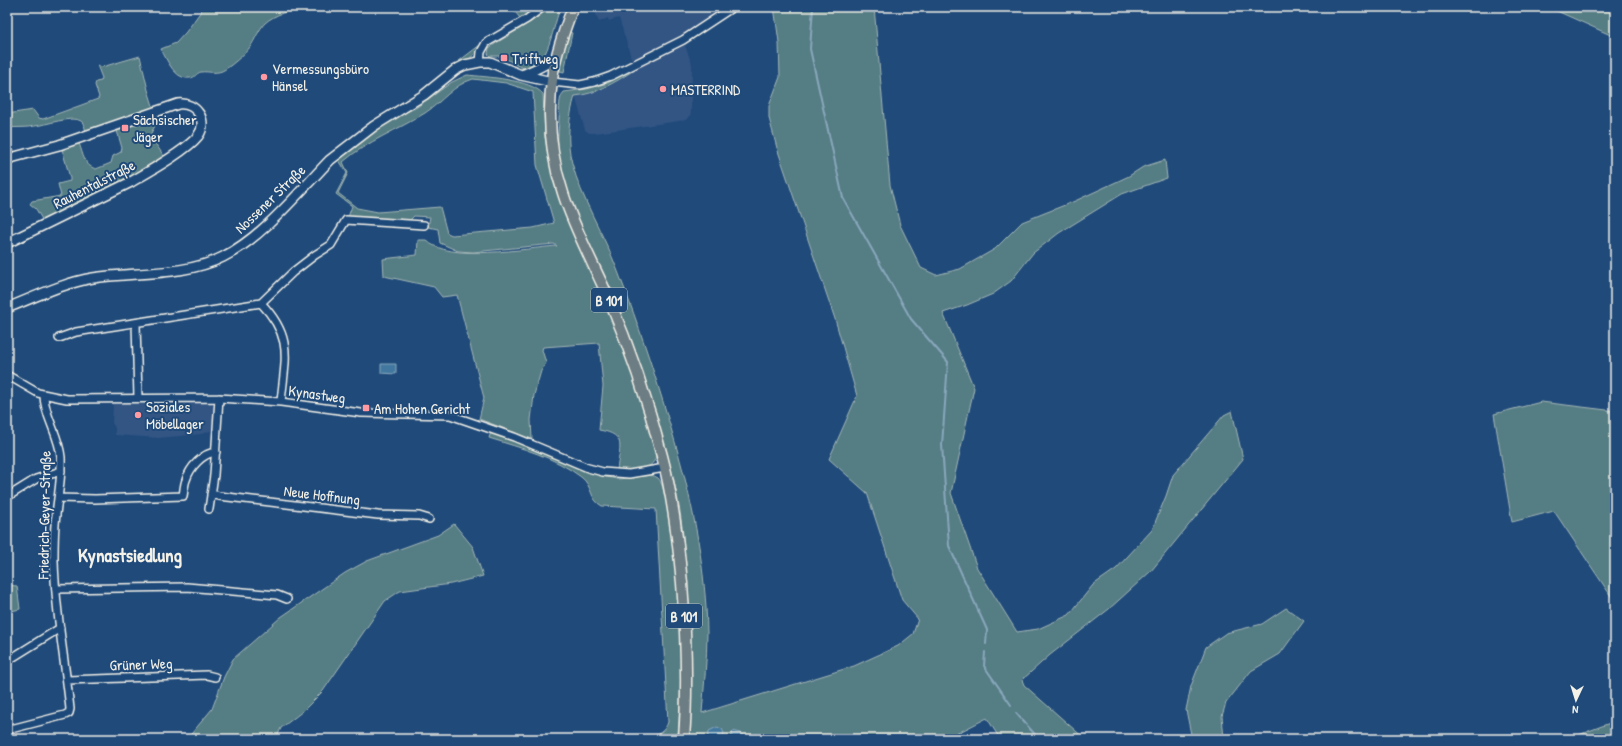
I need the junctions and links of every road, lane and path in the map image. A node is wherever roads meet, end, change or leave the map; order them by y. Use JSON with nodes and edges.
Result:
{"nodes":[{"id":1,"x":543,"y":7,"type":"edge"},
{"id":2,"x":573,"y":7,"type":"edge"},
{"id":3,"x":733,"y":7,"type":"edge"},
{"id":4,"x":556,"y":59,"type":"junction"},
{"id":5,"x":480,"y":62,"type":"junction"},
{"id":6,"x":521,"y":75,"type":"junction"},
{"id":7,"x":552,"y":82,"type":"junction"},
{"id":8,"x":7,"y":160,"type":"edge"},
{"id":9,"x":424,"y":225,"type":"dead end"},
{"id":10,"x":7,"y":243,"type":"edge"},
{"id":11,"x":261,"y":303,"type":"junction"},
{"id":12,"x":7,"y":308,"type":"edge"},
{"id":13,"x":136,"y":323,"type":"junction"},
{"id":14,"x":58,"y":338,"type":"dead end"},
{"id":15,"x":7,"y":375,"type":"edge"},
{"id":16,"x":44,"y":396,"type":"junction"},
{"id":17,"x":138,"y":398,"type":"junction"},
{"id":18,"x":219,"y":398,"type":"junction"},
{"id":19,"x":281,"y":402,"type":"junction"},
{"id":20,"x":216,"y":452,"type":"junction"},
{"id":21,"x":665,"y":468,"type":"junction"},
{"id":22,"x":61,"y":471,"type":"junction"},
{"id":23,"x":211,"y":494,"type":"junction"},
{"id":24,"x":7,"y":497,"type":"edge"},
{"id":25,"x":58,"y":498,"type":"junction"},
{"id":26,"x":208,"y":509,"type":"dead end"},
{"id":27,"x":429,"y":519,"type":"dead end"},
{"id":28,"x":56,"y":589,"type":"junction"},
{"id":29,"x":287,"y":599,"type":"dead end"},
{"id":30,"x":60,"y":628,"type":"junction"},
{"id":31,"x":7,"y":661,"type":"edge"},
{"id":32,"x":215,"y":677,"type":"dead end"},
{"id":33,"x":67,"y":680,"type":"junction"},
{"id":34,"x":7,"y":730,"type":"edge"},
{"id":35,"x":684,"y":739,"type":"edge"}],
"edges":[{"from":1,"to":5,"type":"street"},
{"from":2,"to":4,"type":"main road","number":"B 101"},
{"from":3,"to":7,"type":"street"},
{"from":4,"to":6,"type":"street"},
{"from":4,"to":7,"type":"main road","number":"B 101"},
{"from":5,"to":6,"type":"street","name":"Nossener Straße"},
{"from":5,"to":12,"type":"street","name":"Nossener Straße"},
{"from":6,"to":7,"type":"street","name":"Nossener Straße"},
{"from":7,"to":21,"type":"main road","number":"B 101"},
{"from":8,"to":10,"type":"street","name":"Rauhentalstraße"},
{"from":9,"to":11,"type":"street"},
{"from":11,"to":13,"type":"street"},
{"from":11,"to":19,"type":"street"},
{"from":13,"to":14,"type":"street"},
{"from":13,"to":17,"type":"street"},
{"from":15,"to":16,"type":"street","name":"Kynastweg"},
{"from":16,"to":17,"type":"street","name":"Kynastweg"},
{"from":16,"to":22,"type":"street","name":"Friedrich-Geyer-Straße"},
{"from":17,"to":18,"type":"street","name":"Kynastweg"},
{"from":18,"to":19,"type":"street","name":"Kynastweg"},
{"from":18,"to":20,"type":"street"},
{"from":19,"to":21,"type":"street","name":"Kynastweg"},
{"from":20,"to":23,"type":"street"},
{"from":20,"to":25,"type":"street"},
{"from":21,"to":35,"type":"main road","number":"B 101"},
{"from":22,"to":24,"type":"street"},
{"from":22,"to":25,"type":"street","name":"Friedrich-Geyer-Straße"},
{"from":23,"to":26,"type":"street"},
{"from":23,"to":27,"type":"street","name":"Neue Hoffnung"},
{"from":25,"to":28,"type":"street","name":"Friedrich-Geyer-Straße"},
{"from":28,"to":29,"type":"street"},
{"from":28,"to":30,"type":"street","name":"Friedrich-Geyer-Straße"},
{"from":30,"to":31,"type":"street"},
{"from":30,"to":33,"type":"street","name":"Friedrich-Geyer-Straße"},
{"from":32,"to":33,"type":"street","name":"Grüner Weg"},
{"from":33,"to":34,"type":"street","name":"Friedrich-Geyer-Straße"}]}
